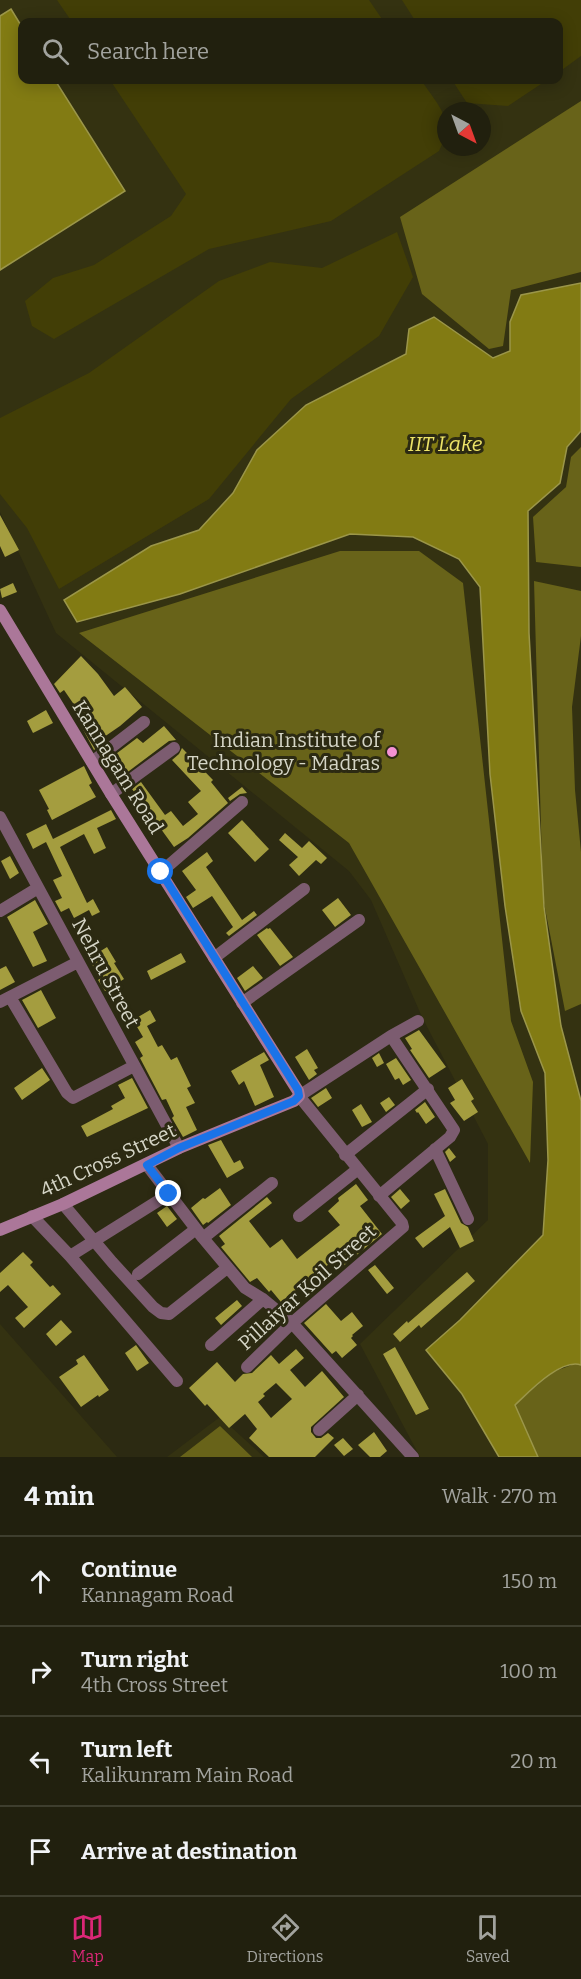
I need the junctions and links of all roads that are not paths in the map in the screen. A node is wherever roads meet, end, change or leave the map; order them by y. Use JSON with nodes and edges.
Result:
{"nodes":[{"id":1,"x":0,"y":610,"type":"edge"},
{"id":2,"x":144,"y":722,"type":"dead end"},
{"id":3,"x":174,"y":748,"type":"dead end"},
{"id":4,"x":92,"y":762,"type":"junction"},
{"id":5,"x":111,"y":794,"type":"junction"},
{"id":6,"x":242,"y":802,"type":"dead end"},
{"id":7,"x":0,"y":817,"type":"edge"},
{"id":8,"x":161,"y":872,"type":"junction"},
{"id":9,"x":38,"y":888,"type":"junction"},
{"id":10,"x":304,"y":889,"type":"dead end"},
{"id":11,"x":0,"y":911,"type":"edge"},
{"id":12,"x":358,"y":920,"type":"dead end"},
{"id":13,"x":214,"y":958,"type":"junction"},
{"id":14,"x":78,"y":962,"type":"junction"},
{"id":15,"x":5,"y":999,"type":"edge"},
{"id":16,"x":242,"y":1003,"type":"junction"},
{"id":17,"x":418,"y":1021,"type":"dead end"},
{"id":18,"x":391,"y":1036,"type":"junction"},
{"id":19,"x":134,"y":1066,"type":"junction"},
{"id":20,"x":428,"y":1089,"type":"junction"},
{"id":21,"x":299,"y":1096,"type":"junction"},
{"id":22,"x":179,"y":1148,"type":"junction"},
{"id":23,"x":435,"y":1149,"type":"junction"},
{"id":24,"x":345,"y":1155,"type":"junction"},
{"id":25,"x":147,"y":1165,"type":"junction"},
{"id":26,"x":358,"y":1169,"type":"junction"},
{"id":27,"x":272,"y":1183,"type":"dead end"},
{"id":28,"x":169,"y":1194,"type":"junction"},
{"id":29,"x":379,"y":1196,"type":"junction"},
{"id":30,"x":63,"y":1204,"type":"junction"},
{"id":31,"x":32,"y":1216,"type":"junction"},
{"id":32,"x":299,"y":1216,"type":"dead end"},
{"id":33,"x":468,"y":1219,"type":"dead end"},
{"id":34,"x":0,"y":1230,"type":"edge"},
{"id":35,"x":199,"y":1233,"type":"junction"},
{"id":36,"x":94,"y":1240,"type":"junction"},
{"id":37,"x":70,"y":1256,"type":"junction"},
{"id":38,"x":227,"y":1268,"type":"junction"},
{"id":39,"x":138,"y":1274,"type":"dead end"},
{"id":40,"x":263,"y":1299,"type":"junction"},
{"id":41,"x":292,"y":1323,"type":"junction"},
{"id":42,"x":211,"y":1345,"type":"dead end"},
{"id":43,"x":247,"y":1367,"type":"dead end"},
{"id":44,"x":177,"y":1381,"type":"dead end"},
{"id":45,"x":358,"y":1395,"type":"junction"},
{"id":46,"x":319,"y":1430,"type":"dead end"},
{"id":47,"x":413,"y":1457,"type":"edge"}],
"edges":[{"from":1,"to":4,"type":"street","name":"Kannagam Road"},
{"from":2,"to":4,"type":"street"},
{"from":3,"to":5,"type":"street"},
{"from":4,"to":5,"type":"street","name":"Kannagam Road"},
{"from":5,"to":8,"type":"street","name":"Kannagam Road"},
{"from":6,"to":8,"type":"street"},
{"from":7,"to":9,"type":"street","name":"Nehru Street"},
{"from":8,"to":13,"type":"street","name":"Kannagam Road"},
{"from":9,"to":11,"type":"street"},
{"from":9,"to":14,"type":"street","name":"Nehru Street"},
{"from":10,"to":13,"type":"street"},
{"from":12,"to":16,"type":"street"},
{"from":13,"to":16,"type":"street","name":"Kannagam Road"},
{"from":14,"to":15,"type":"street"},
{"from":14,"to":19,"type":"street","name":"Nehru Street"},
{"from":15,"to":19,"type":"street"},
{"from":16,"to":21,"type":"street","name":"Kannagam Road"},
{"from":17,"to":18,"type":"street","name":"4th Cross Street"},
{"from":18,"to":20,"type":"street"},
{"from":18,"to":21,"type":"street","name":"4th Cross Street"},
{"from":19,"to":22,"type":"street","name":"Nehru Street"},
{"from":20,"to":23,"type":"street"},
{"from":20,"to":24,"type":"street"},
{"from":21,"to":22,"type":"street","name":"4th Cross Street"},
{"from":21,"to":24,"type":"street","name":"Pillaiyar Koil Street"},
{"from":22,"to":25,"type":"street","name":"4th Cross Street"},
{"from":23,"to":29,"type":"street"},
{"from":23,"to":33,"type":"street"},
{"from":24,"to":26,"type":"street","name":"Pillaiyar Koil Street"},
{"from":25,"to":28,"type":"street"},
{"from":25,"to":30,"type":"street","name":"4th Cross Street"},
{"from":26,"to":29,"type":"street","name":"Pillaiyar Koil Street"},
{"from":26,"to":32,"type":"street"},
{"from":27,"to":35,"type":"street"},
{"from":28,"to":35,"type":"street"},
{"from":28,"to":36,"type":"street"},
{"from":29,"to":41,"type":"street","name":"Pillaiyar Koil Street"},
{"from":30,"to":31,"type":"street","name":"4th Cross Street"},
{"from":30,"to":36,"type":"street"},
{"from":31,"to":34,"type":"street","name":"4th Cross Street"},
{"from":31,"to":37,"type":"street"},
{"from":35,"to":38,"type":"street"},
{"from":35,"to":39,"type":"street"},
{"from":36,"to":37,"type":"street"},
{"from":36,"to":38,"type":"street"},
{"from":37,"to":44,"type":"street"},
{"from":38,"to":40,"type":"street"},
{"from":40,"to":41,"type":"street"},
{"from":40,"to":42,"type":"street"},
{"from":41,"to":43,"type":"street","name":"Pillaiyar Koil Street"},
{"from":41,"to":45,"type":"street"},
{"from":45,"to":46,"type":"street"},
{"from":45,"to":47,"type":"street"}]}
